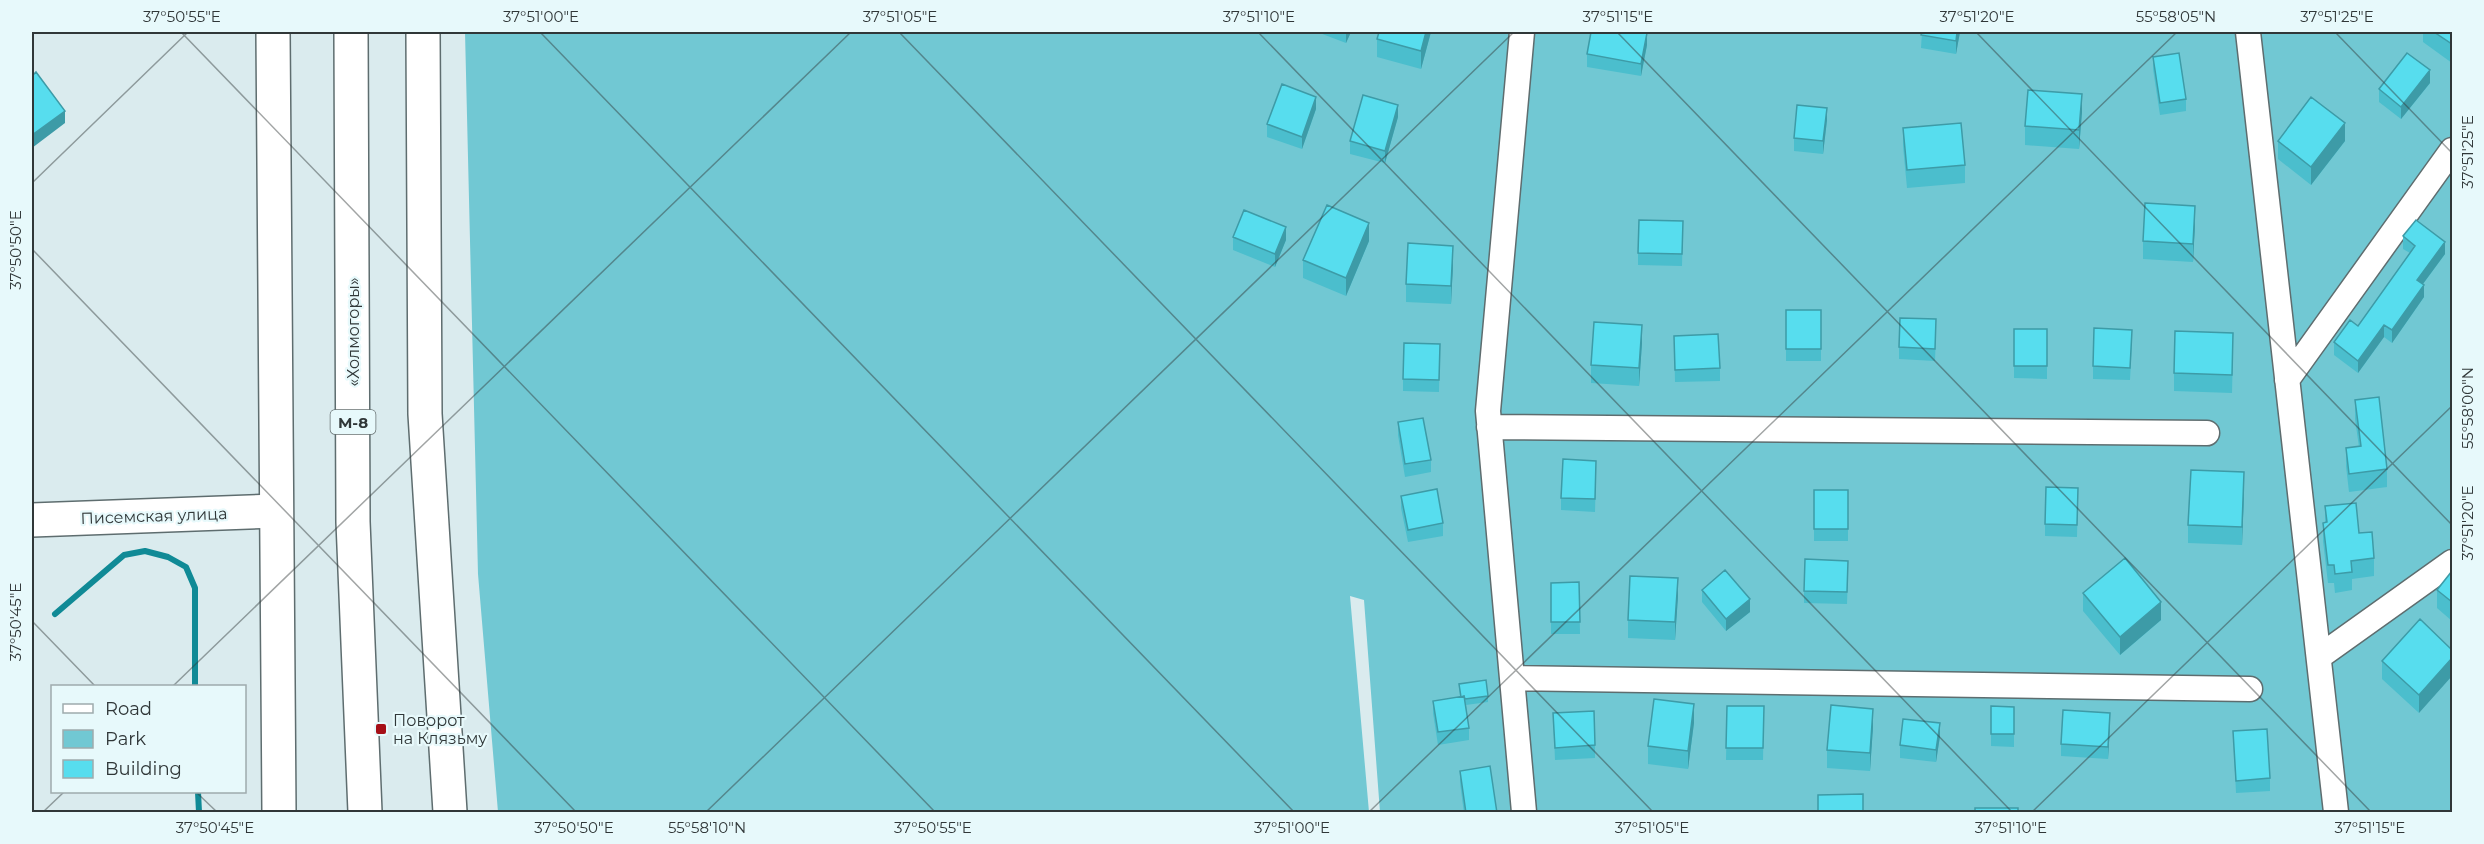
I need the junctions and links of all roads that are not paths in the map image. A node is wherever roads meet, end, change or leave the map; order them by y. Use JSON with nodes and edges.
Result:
{"nodes":[{"id":1,"x":273,"y":32,"type":"edge"},
{"id":2,"x":351,"y":32,"type":"edge"},
{"id":3,"x":423,"y":32,"type":"edge"},
{"id":4,"x":1522,"y":32,"type":"edge"},
{"id":5,"x":2248,"y":32,"type":"edge"},
{"id":6,"x":2452,"y":150,"type":"edge"},
{"id":7,"x":2287,"y":380,"type":"junction"},
{"id":8,"x":1489,"y":427,"type":"junction"},
{"id":9,"x":2207,"y":433,"type":"dead end"},
{"id":10,"x":276,"y":511,"type":"junction"},
{"id":11,"x":32,"y":520,"type":"edge"},
{"id":12,"x":2452,"y":562,"type":"edge"},
{"id":13,"x":2319,"y":657,"type":"junction"},
{"id":14,"x":1512,"y":678,"type":"junction"},
{"id":15,"x":2250,"y":689,"type":"dead end"},
{"id":16,"x":279,"y":813,"type":"edge"},
{"id":17,"x":364,"y":813,"type":"edge"},
{"id":18,"x":450,"y":813,"type":"edge"},
{"id":19,"x":1524,"y":813,"type":"edge"},
{"id":20,"x":2336,"y":813,"type":"edge"}],
"edges":[{"from":1,"to":10,"type":"main road"},
{"from":2,"to":17,"type":"main road","name":"«Холмогоры»","number":"М-8"},
{"from":3,"to":18,"type":"main road"},
{"from":4,"to":8,"type":"street"},
{"from":5,"to":7,"type":"street"},
{"from":6,"to":7,"type":"street"},
{"from":7,"to":13,"type":"street"},
{"from":8,"to":9,"type":"street"},
{"from":8,"to":14,"type":"street"},
{"from":10,"to":11,"type":"main road","name":"Писемская улица"},
{"from":10,"to":16,"type":"main road"},
{"from":12,"to":13,"type":"street"},
{"from":13,"to":20,"type":"street"},
{"from":14,"to":15,"type":"street"},
{"from":14,"to":19,"type":"street"}]}
